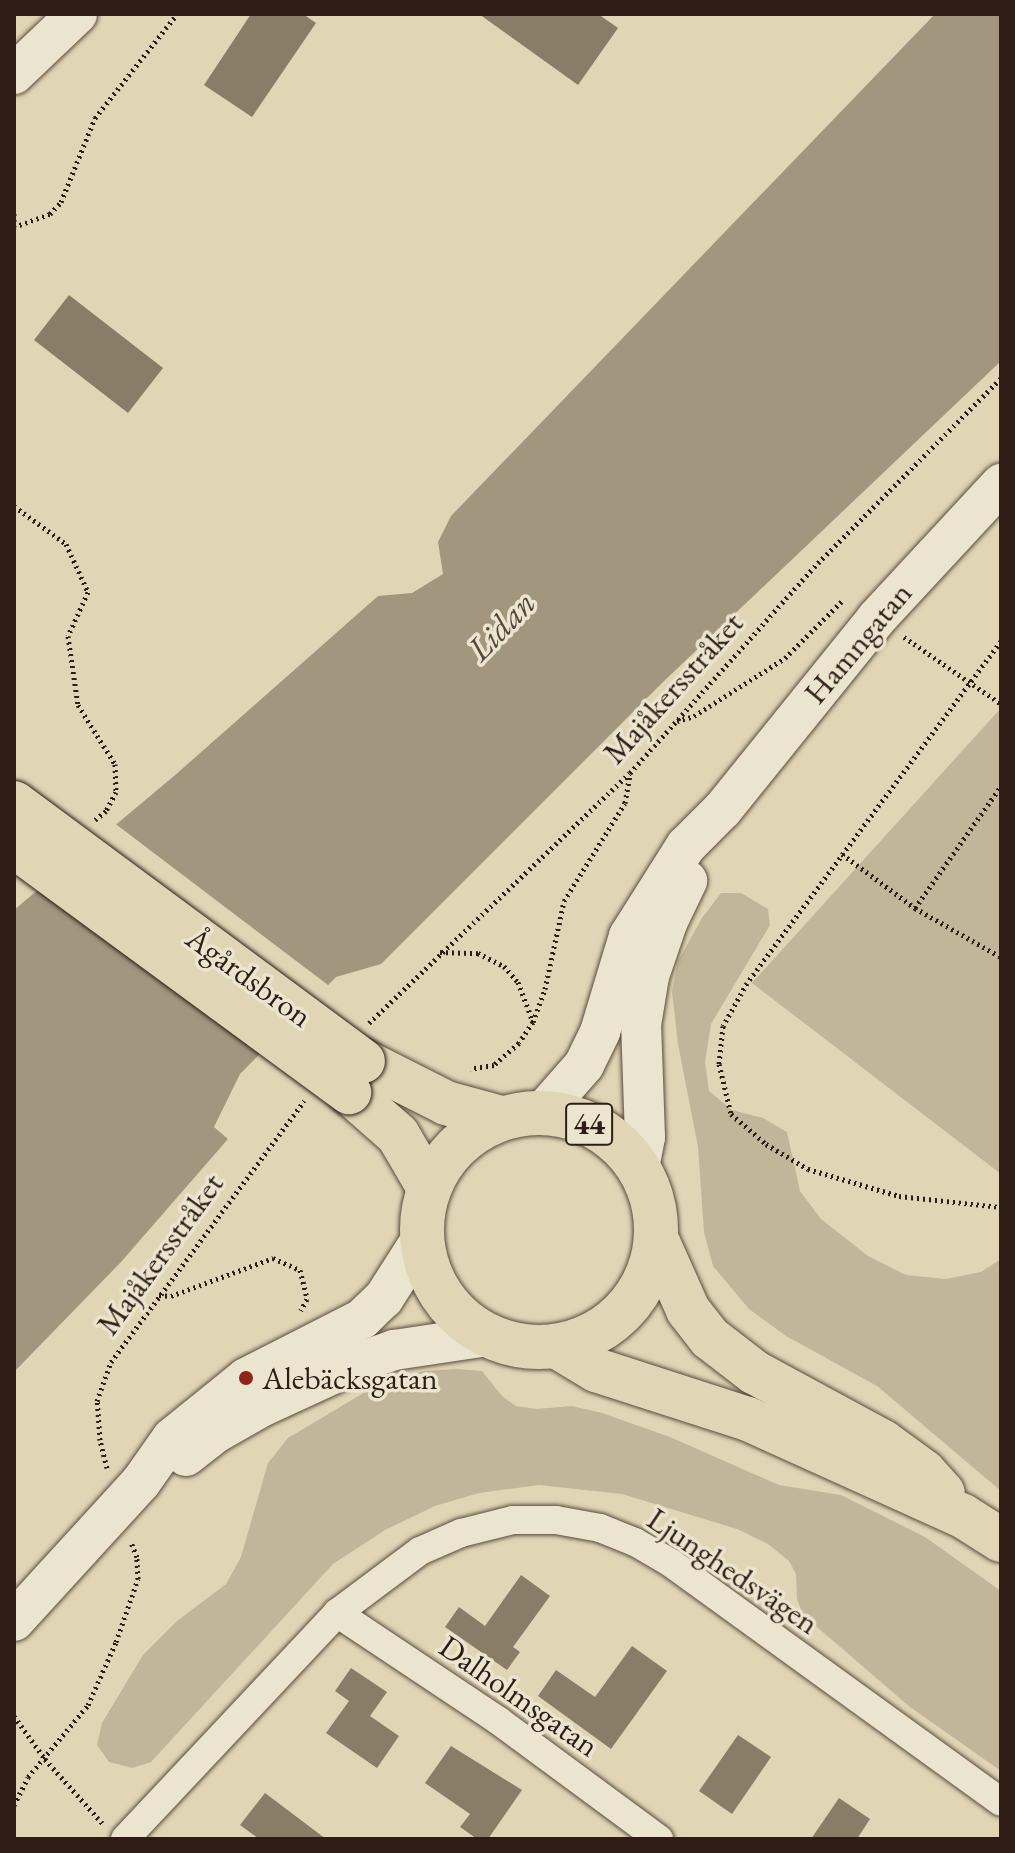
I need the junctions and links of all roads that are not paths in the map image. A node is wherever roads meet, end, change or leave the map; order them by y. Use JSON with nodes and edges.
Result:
{"nodes":[{"id":1,"x":77,"y":14,"type":"edge"},
{"id":2,"x":14,"y":74,"type":"edge"},
{"id":3,"x":1001,"y":484,"type":"edge"},
{"id":4,"x":14,"y":803,"type":"edge"},
{"id":5,"x":723,"y":809,"type":"junction"},
{"id":6,"x":14,"y":846,"type":"edge"},
{"id":7,"x":361,"y":1058,"type":"junction"},
{"id":8,"x":521,"y":1116,"type":"junction"},
{"id":9,"x":639,"y":1168,"type":"junction"},
{"id":10,"x":429,"y":1188,"type":"junction"},
{"id":11,"x":656,"y":1238,"type":"junction"},
{"id":12,"x":421,"y":1240,"type":"junction"},
{"id":13,"x":488,"y":1336,"type":"junction"},
{"id":14,"x":556,"y":1346,"type":"junction"},
{"id":15,"x":124,"y":1476,"type":"junction"},
{"id":16,"x":963,"y":1516,"type":"junction"},
{"id":17,"x":1001,"y":1540,"type":"edge"},
{"id":18,"x":337,"y":1613,"type":"junction"},
{"id":19,"x":14,"y":1621,"type":"edge"},
{"id":20,"x":1001,"y":1802,"type":"edge"},
{"id":21,"x":115,"y":1833,"type":"edge"},
{"id":22,"x":659,"y":1839,"type":"edge"}],
"edges":[{"from":1,"to":2,"type":"street"},
{"from":3,"to":5,"type":"street","name":"Hamngatan"},
{"from":4,"to":7,"type":"main road","name":"Ågårdsbron","number":"44","bridge":true},
{"from":5,"to":8,"type":"street"},
{"from":5,"to":9,"type":"street"},
{"from":6,"to":7,"type":"main road","name":"Ågårdsbron","number":"44","bridge":true},
{"from":7,"to":8,"type":"main road","name":"Ågårdsbron","number":"44"},
{"from":7,"to":10,"type":"main road","name":"Ågårdsbron","number":"44"},
{"from":8,"to":9,"type":"main road","number":"44"},
{"from":8,"to":10,"type":"main road","number":"44"},
{"from":9,"to":11,"type":"main road","number":"44"},
{"from":10,"to":12,"type":"main road","number":"44"},
{"from":11,"to":14,"type":"main road","number":"44"},
{"from":11,"to":16,"type":"main road","number":"44"},
{"from":12,"to":13,"type":"main road","number":"44"},
{"from":12,"to":15,"type":"street"},
{"from":13,"to":14,"type":"main road","number":"44"},
{"from":13,"to":15,"type":"street"},
{"from":14,"to":16,"type":"main road","number":"44"},
{"from":15,"to":19,"type":"street"},
{"from":16,"to":17,"type":"main road","number":"44"},
{"from":18,"to":20,"type":"street","name":"Ljunghedsvägen"},
{"from":18,"to":21,"type":"street","name":"Ljunghedsvägen"},
{"from":18,"to":22,"type":"street","name":"Dalholmsgatan"}]}
